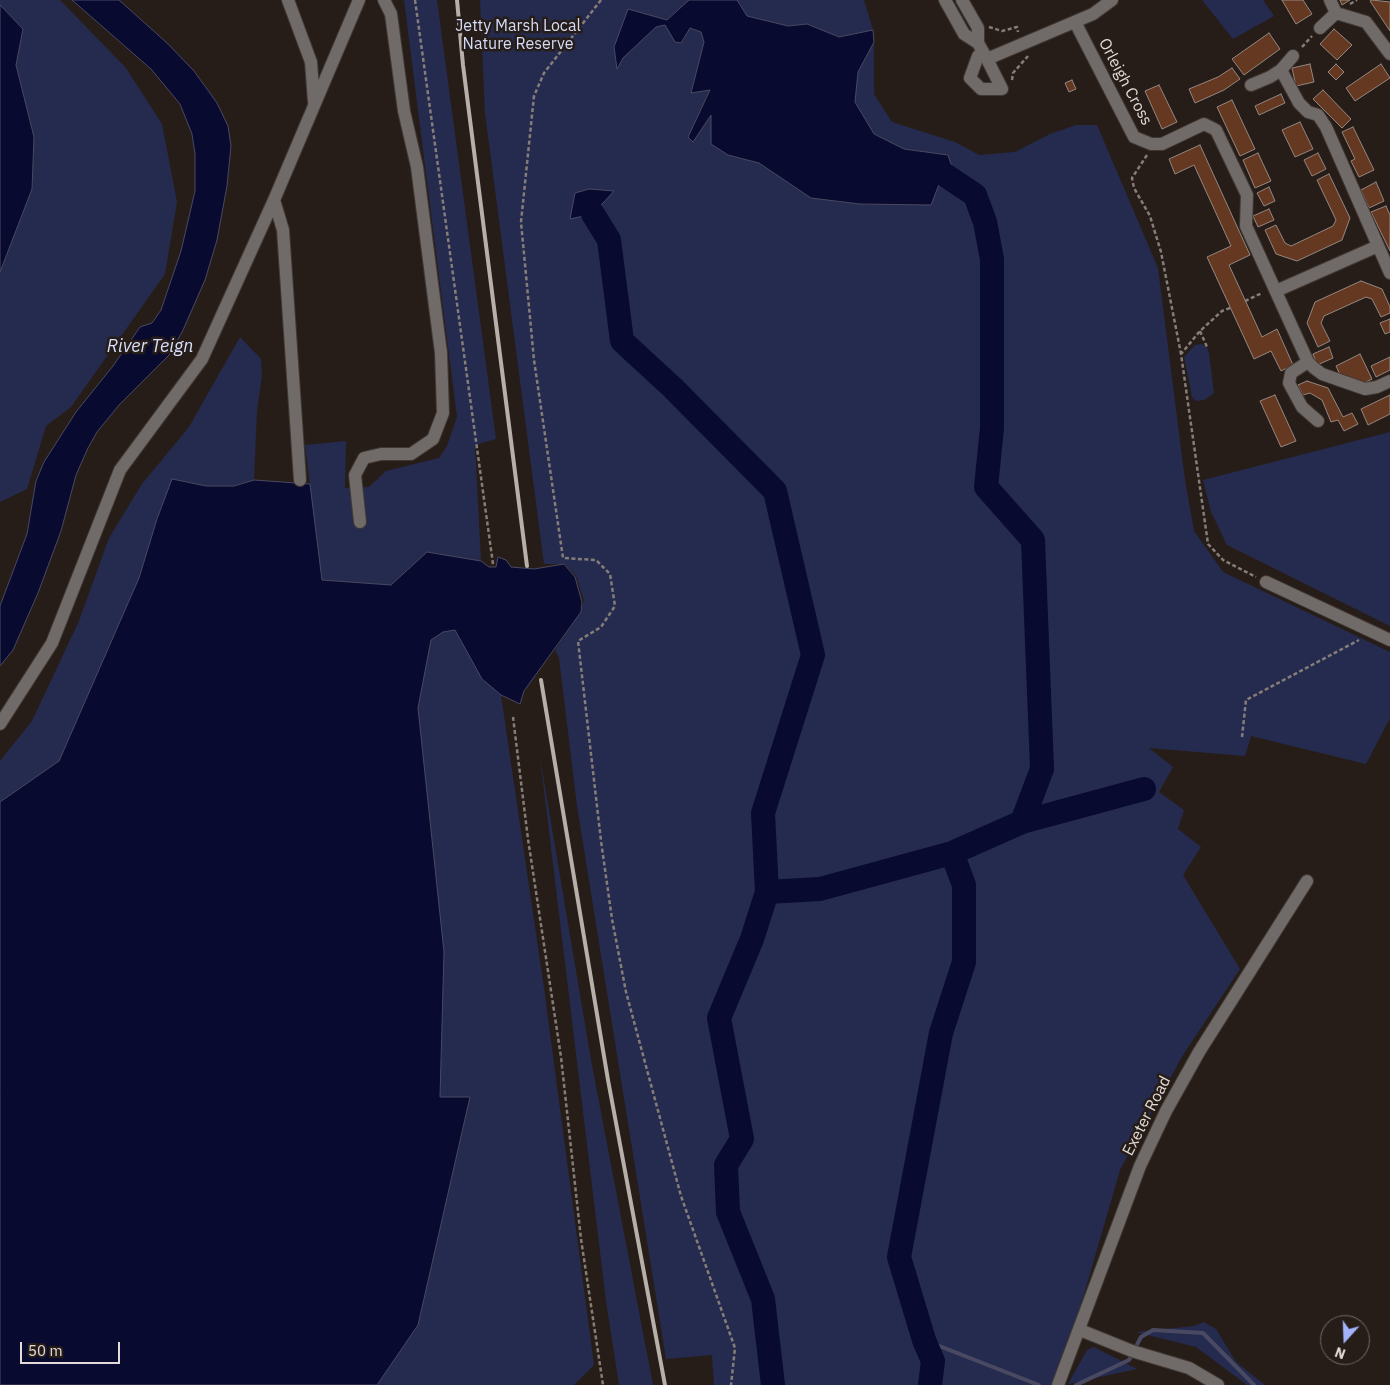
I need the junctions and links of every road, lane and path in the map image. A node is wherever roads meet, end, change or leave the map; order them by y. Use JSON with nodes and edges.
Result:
{"nodes":[{"id":1,"x":288,"y":0,"type":"edge"},
{"id":2,"x":359,"y":0,"type":"edge"},
{"id":3,"x":384,"y":0,"type":"edge"},
{"id":4,"x":415,"y":0,"type":"edge"},
{"id":5,"x":601,"y":0,"type":"edge"},
{"id":6,"x":945,"y":0,"type":"edge"},
{"id":7,"x":962,"y":0,"type":"edge"},
{"id":8,"x":1111,"y":0,"type":"edge"},
{"id":9,"x":1330,"y":0,"type":"edge"},
{"id":10,"x":1336,"y":13,"type":"junction"},
{"id":11,"x":1075,"y":22,"type":"junction"},
{"id":12,"x":1320,"y":28,"type":"joint"},
{"id":13,"x":983,"y":51,"type":"junction"},
{"id":14,"x":1390,"y":54,"type":"edge"},
{"id":15,"x":1028,"y":56,"type":"dead end"},
{"id":16,"x":1293,"y":56,"type":"joint"},
{"id":17,"x":1281,"y":70,"type":"junction"},
{"id":18,"x":1251,"y":85,"type":"dead end"},
{"id":19,"x":1008,"y":89,"type":"junction"},
{"id":20,"x":314,"y":104,"type":"junction"},
{"id":21,"x":1151,"y":144,"type":"junction"},
{"id":22,"x":274,"y":200,"type":"junction"},
{"id":23,"x":1378,"y":246,"type":"junction"},
{"id":24,"x":1390,"y":272,"type":"edge"},
{"id":25,"x":1275,"y":290,"type":"junction"},
{"id":26,"x":1245,"y":301,"type":"dead end"},
{"id":27,"x":1230,"y":308,"type":"dead end"},
{"id":28,"x":1200,"y":331,"type":"junction"},
{"id":29,"x":1207,"y":347,"type":"dead end"},
{"id":30,"x":1181,"y":354,"type":"junction"},
{"id":31,"x":1308,"y":362,"type":"junction"},
{"id":32,"x":1390,"y":381,"type":"edge"},
{"id":33,"x":1318,"y":421,"type":"dead end"},
{"id":34,"x":300,"y":480,"type":"dead end"},
{"id":35,"x":360,"y":522,"type":"dead end"},
{"id":36,"x":493,"y":564,"type":"dead end"},
{"id":37,"x":1266,"y":582,"type":"joint"},
{"id":38,"x":1370,"y":630,"type":"junction"},
{"id":39,"x":1390,"y":640,"type":"edge"},
{"id":40,"x":514,"y":717,"type":"dead end"},
{"id":41,"x":0,"y":724,"type":"edge"},
{"id":42,"x":1242,"y":737,"type":"dead end"},
{"id":43,"x":1307,"y":881,"type":"dead end"},
{"id":44,"x":1080,"y":1330,"type":"junction"},
{"id":45,"x":603,"y":1385,"type":"edge"},
{"id":46,"x":731,"y":1385,"type":"edge"},
{"id":47,"x":1058,"y":1385,"type":"edge"},
{"id":48,"x":1218,"y":1385,"type":"edge"}],
"edges":[{"from":1,"to":20,"type":"street"},
{"from":2,"to":20,"type":"street"},
{"from":3,"to":35,"type":"street"},
{"from":4,"to":36,"type":"path"},
{"from":5,"to":46,"type":"path"},
{"from":6,"to":13,"type":"street"},
{"from":7,"to":13,"type":"street"},
{"from":8,"to":11,"type":"street"},
{"from":9,"to":10,"type":"street"},
{"from":10,"to":12,"type":"street"},
{"from":10,"to":14,"type":"street"},
{"from":11,"to":13,"type":"street"},
{"from":11,"to":21,"type":"street","name":"Orleigh Cross"},
{"from":12,"to":16,"type":"path"},
{"from":13,"to":19,"type":"street"},
{"from":13,"to":19,"type":"street"},
{"from":15,"to":19,"type":"path"},
{"from":16,"to":17,"type":"street"},
{"from":17,"to":18,"type":"street"},
{"from":17,"to":23,"type":"street"},
{"from":20,"to":22,"type":"street"},
{"from":21,"to":25,"type":"street","name":"Orleigh Cross"},
{"from":21,"to":30,"type":"path"},
{"from":22,"to":34,"type":"street"},
{"from":22,"to":41,"type":"street"},
{"from":23,"to":24,"type":"street"},
{"from":23,"to":25,"type":"street"},
{"from":25,"to":26,"type":"path"},
{"from":25,"to":31,"type":"street","name":"Orleigh Cross"},
{"from":27,"to":28,"type":"path"},
{"from":28,"to":29,"type":"path"},
{"from":28,"to":30,"type":"path"},
{"from":30,"to":37,"type":"path"},
{"from":31,"to":32,"type":"street"},
{"from":31,"to":33,"type":"street"},
{"from":37,"to":38,"type":"street"},
{"from":38,"to":39,"type":"street"},
{"from":38,"to":42,"type":"path"},
{"from":40,"to":45,"type":"path"},
{"from":43,"to":44,"type":"street","name":"Exeter Road"},
{"from":44,"to":47,"type":"street","name":"Exeter Road"},
{"from":44,"to":48,"type":"street"}]}
